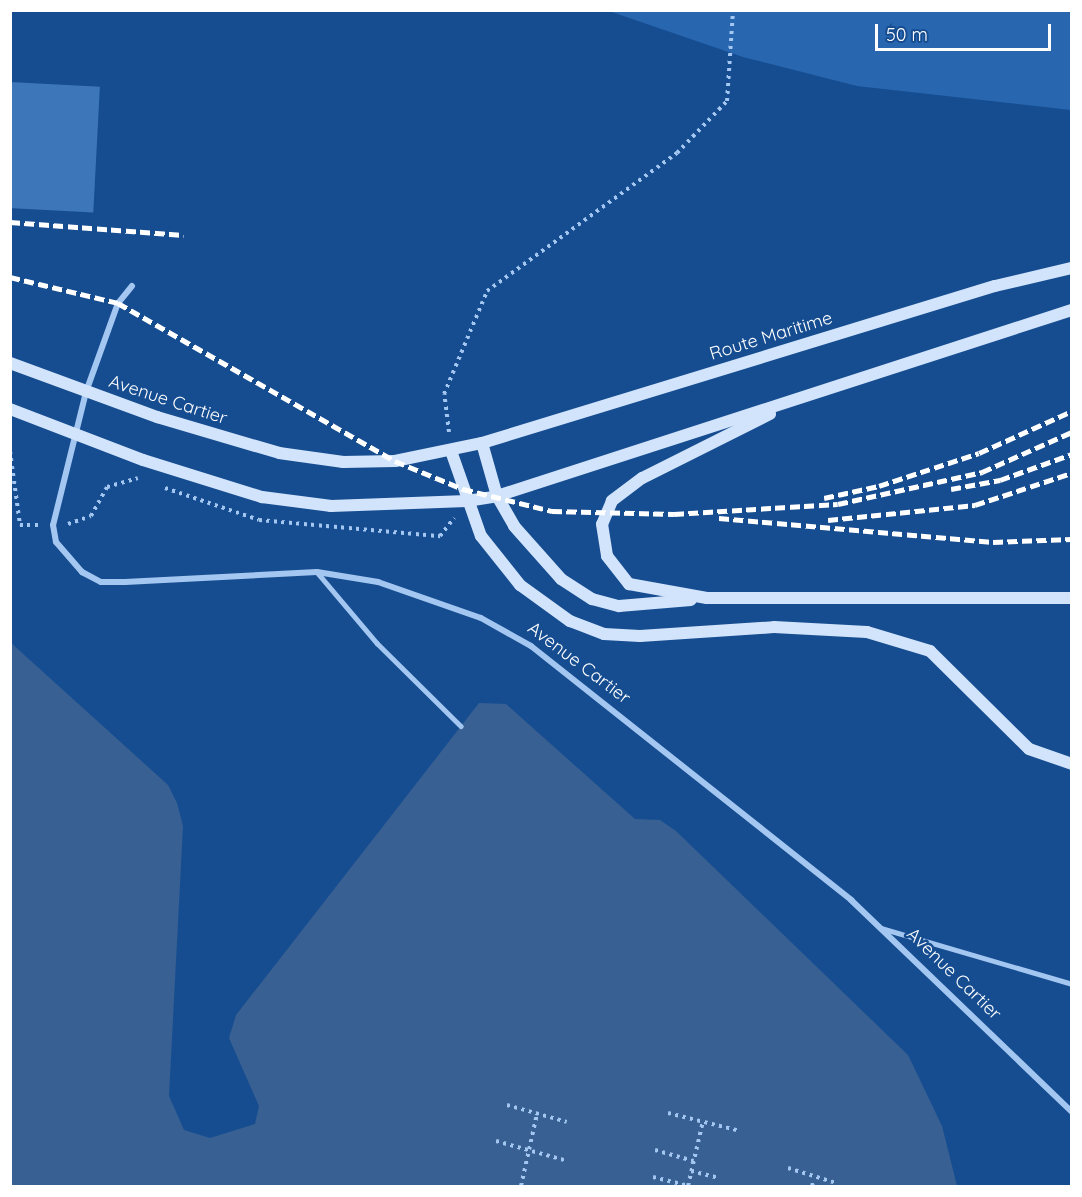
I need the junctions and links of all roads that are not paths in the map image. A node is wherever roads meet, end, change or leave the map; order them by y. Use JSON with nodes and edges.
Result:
{"nodes":[{"id":1,"x":1071,"y":268,"type":"edge"},
{"id":2,"x":132,"y":286,"type":"dead end"},
{"id":3,"x":1071,"y":310,"type":"edge"},
{"id":4,"x":10,"y":363,"type":"edge"},
{"id":5,"x":86,"y":392,"type":"junction"},
{"id":6,"x":810,"y":394,"type":"junction"},
{"id":7,"x":10,"y":409,"type":"edge"},
{"id":8,"x":74,"y":433,"type":"junction"},
{"id":9,"x":482,"y":443,"type":"junction"},
{"id":10,"x":451,"y":451,"type":"junction"},
{"id":11,"x":497,"y":496,"type":"junction"},
{"id":12,"x":466,"y":501,"type":"junction"},
{"id":13,"x":317,"y":572,"type":"junction"},
{"id":14,"x":707,"y":598,"type":"junction"},
{"id":15,"x":1071,"y":598,"type":"edge"},
{"id":16,"x":461,"y":726,"type":"dead end"},
{"id":17,"x":1071,"y":764,"type":"edge"},
{"id":18,"x":879,"y":927,"type":"junction"},
{"id":19,"x":1071,"y":984,"type":"edge"},
{"id":20,"x":1071,"y":1110,"type":"edge"}],
"edges":[{"from":1,"to":9,"type":"main road","name":"Route Maritime"},
{"from":2,"to":5,"type":"street","name":"Avenue Cartier"},
{"from":3,"to":6,"type":"main road"},
{"from":4,"to":5,"type":"main road","name":"Avenue Cartier"},
{"from":5,"to":8,"type":"street","name":"Avenue Cartier"},
{"from":5,"to":10,"type":"main road","name":"Avenue Cartier"},
{"from":6,"to":11,"type":"main road"},
{"from":6,"to":14,"type":"main road"},
{"from":7,"to":8,"type":"main road"},
{"from":8,"to":12,"type":"main road"},
{"from":8,"to":13,"type":"street","name":"Avenue Cartier"},
{"from":9,"to":10,"type":"main road","name":"Avenue Cartier"},
{"from":9,"to":11,"type":"main road"},
{"from":10,"to":12,"type":"main road"},
{"from":11,"to":12,"type":"main road"},
{"from":11,"to":14,"type":"main road"},
{"from":12,"to":17,"type":"main road"},
{"from":13,"to":16,"type":"lane"},
{"from":13,"to":18,"type":"street","name":"Avenue Cartier"},
{"from":14,"to":15,"type":"main road"},
{"from":18,"to":19,"type":"lane"},
{"from":18,"to":20,"type":"street","name":"Avenue Cartier"}]}
